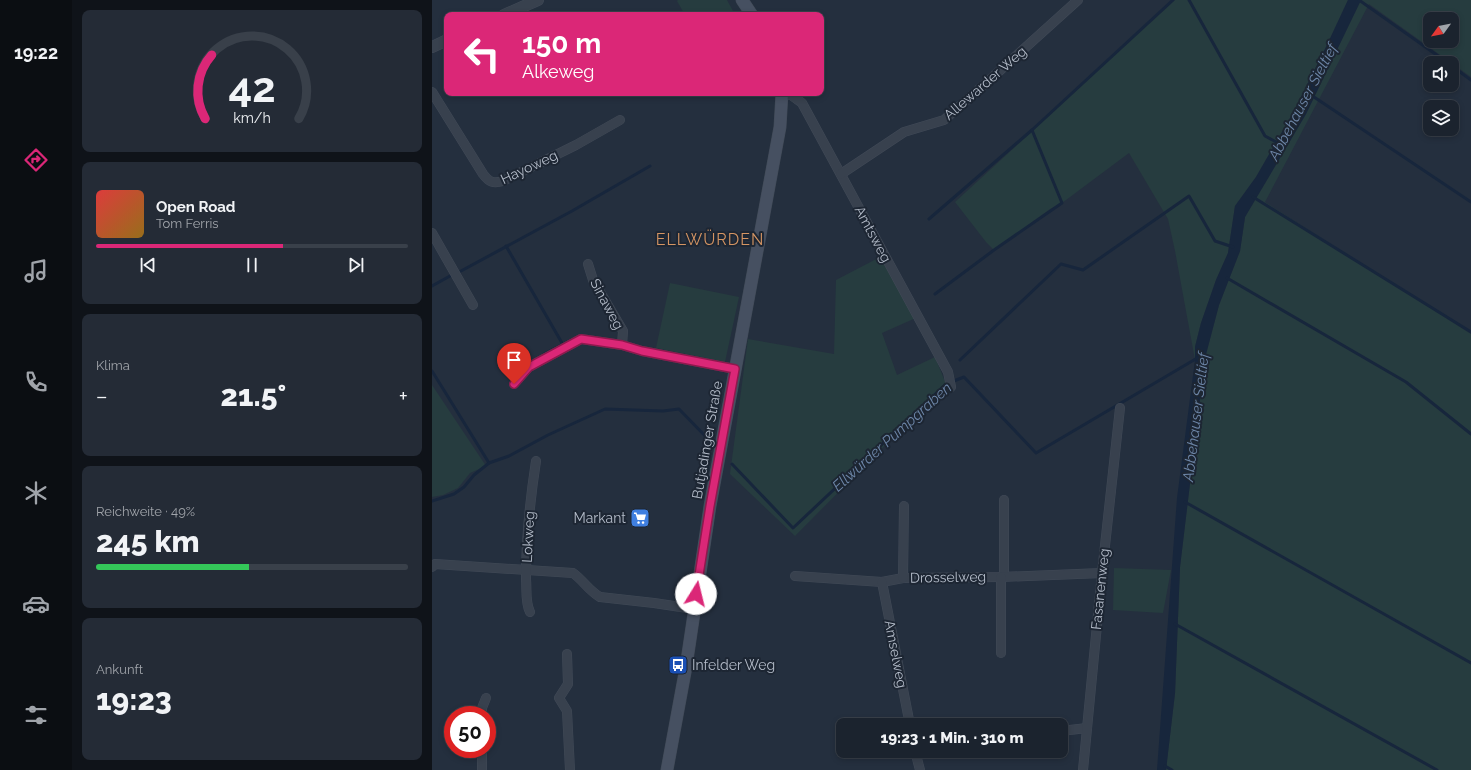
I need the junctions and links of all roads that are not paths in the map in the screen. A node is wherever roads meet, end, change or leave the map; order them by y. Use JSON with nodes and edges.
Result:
{"nodes":[{"id":1,"x":538,"y":0,"type":"edge"},
{"id":2,"x":742,"y":0,"type":"edge"},
{"id":3,"x":1078,"y":0,"type":"edge"},
{"id":4,"x":511,"y":12,"type":"edge"},
{"id":5,"x":750,"y":12,"type":"edge"},
{"id":6,"x":444,"y":41,"type":"edge"},
{"id":7,"x":432,"y":47,"type":"edge"},
{"id":8,"x":432,"y":92,"type":"edge"},
{"id":9,"x":783,"y":96,"type":"edge"},
{"id":10,"x":793,"y":96,"type":"edge"},
{"id":11,"x":620,"y":120,"type":"dead end"},
{"id":12,"x":841,"y":174,"type":"junction"},
{"id":13,"x":432,"y":233,"type":"edge"},
{"id":14,"x":588,"y":264,"type":"dead end"},
{"id":15,"x":474,"y":305,"type":"dead end"},
{"id":16,"x":622,"y":345,"type":"junction"},
{"id":17,"x":735,"y":369,"type":"junction"},
{"id":18,"x":514,"y":384,"type":"dead end"},
{"id":19,"x":952,"y":387,"type":"dead end"},
{"id":20,"x":1120,"y":408,"type":"dead end"},
{"id":21,"x":536,"y":461,"type":"dead end"},
{"id":22,"x":1004,"y":500,"type":"dead end"},
{"id":23,"x":904,"y":506,"type":"dead end"},
{"id":24,"x":432,"y":567,"type":"edge"},
{"id":25,"x":526,"y":570,"type":"junction"},
{"id":26,"x":1102,"y":573,"type":"junction"},
{"id":27,"x":795,"y":576,"type":"dead end"},
{"id":28,"x":1003,"y":577,"type":"junction"},
{"id":29,"x":903,"y":578,"type":"junction"},
{"id":30,"x":882,"y":582,"type":"junction"},
{"id":31,"x":694,"y":609,"type":"junction"},
{"id":32,"x":530,"y":612,"type":"dead end"},
{"id":33,"x":1001,"y":653,"type":"dead end"},
{"id":34,"x":567,"y":654,"type":"dead end"},
{"id":35,"x":486,"y":698,"type":"dead end"},
{"id":36,"x":483,"y":706,"type":"edge"},
{"id":37,"x":909,"y":718,"type":"edge"},
{"id":38,"x":1088,"y":728,"type":"junction"},
{"id":39,"x":1068,"y":730,"type":"edge"},
{"id":40,"x":482,"y":758,"type":"edge"},
{"id":41,"x":917,"y":758,"type":"edge"},
{"id":42,"x":482,"y":770,"type":"edge"},
{"id":43,"x":570,"y":770,"type":"edge"},
{"id":44,"x":667,"y":770,"type":"edge"},
{"id":45,"x":920,"y":770,"type":"edge"},
{"id":46,"x":1083,"y":770,"type":"edge"}],
"edges":[{"from":1,"to":4,"type":"street"},
{"from":2,"to":5,"type":"main road"},
{"from":3,"to":12,"type":"street","name":"Allewarder Weg"},
{"from":6,"to":7,"type":"street"},
{"from":8,"to":11,"type":"street","name":"Hayoweg"},
{"from":9,"to":17,"type":"main road","name":"Butjadinger Straße"},
{"from":10,"to":12,"type":"street","name":"Amtsweg"},
{"from":12,"to":19,"type":"street","name":"Amtsweg"},
{"from":13,"to":15,"type":"street"},
{"from":14,"to":16,"type":"street","name":"Sinaweg"},
{"from":16,"to":17,"type":"street"},
{"from":16,"to":18,"type":"street"},
{"from":17,"to":31,"type":"main road","name":"Butjadinger Straße"},
{"from":20,"to":26,"type":"street","name":"Fasanenweg"},
{"from":21,"to":25,"type":"street","name":"Lokweg"},
{"from":22,"to":28,"type":"street"},
{"from":23,"to":29,"type":"street"},
{"from":24,"to":25,"type":"street"},
{"from":25,"to":31,"type":"street"},
{"from":25,"to":32,"type":"street","name":"Lokweg"},
{"from":26,"to":28,"type":"street","name":"Drosselweg"},
{"from":26,"to":38,"type":"street","name":"Fasanenweg"},
{"from":27,"to":30,"type":"street","name":"Drosselweg"},
{"from":28,"to":29,"type":"street","name":"Drosselweg"},
{"from":28,"to":33,"type":"street"},
{"from":29,"to":30,"type":"street","name":"Drosselweg"},
{"from":30,"to":37,"type":"street","name":"Amselweg"},
{"from":31,"to":44,"type":"main road","name":"Butjadinger Straße"},
{"from":34,"to":43,"type":"street"},
{"from":35,"to":36,"type":"street"},
{"from":38,"to":39,"type":"street"},
{"from":38,"to":46,"type":"street","name":"Fasanenweg"},
{"from":40,"to":42,"type":"street"},
{"from":41,"to":45,"type":"street"}]}
